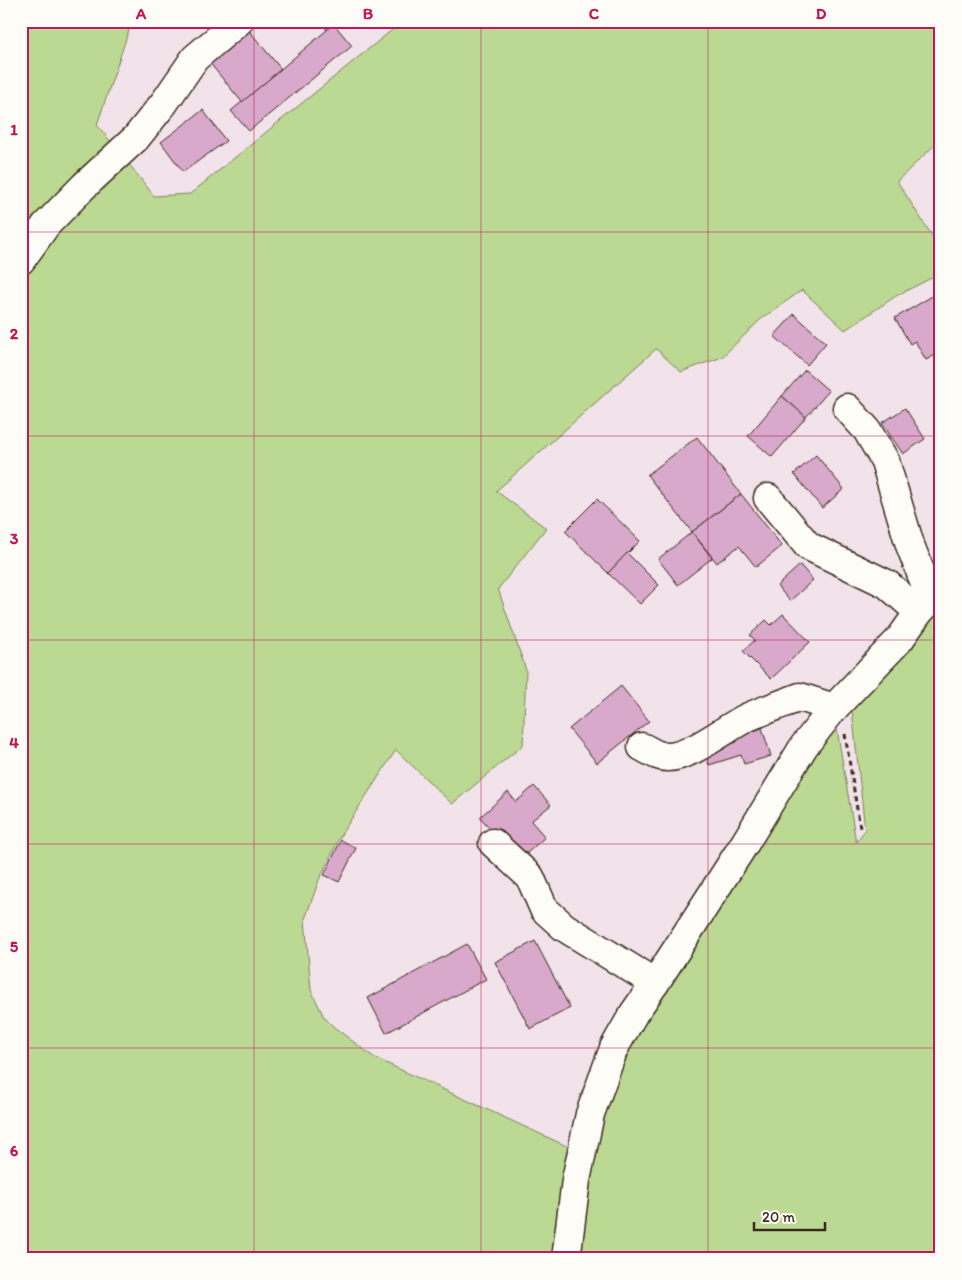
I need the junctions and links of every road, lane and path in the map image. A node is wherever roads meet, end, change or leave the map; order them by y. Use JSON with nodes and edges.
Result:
{"nodes":[{"id":1,"x":239,"y":21,"type":"edge"},
{"id":2,"x":21,"y":260,"type":"edge"},
{"id":3,"x":847,"y":408,"type":"dead end"},
{"id":4,"x":768,"y":498,"type":"dead end"},
{"id":5,"x":930,"y":600,"type":"edge"},
{"id":6,"x":834,"y":708,"type":"junction"},
{"id":7,"x":642,"y":747,"type":"dead end"},
{"id":8,"x":860,"y":828,"type":"dead end"},
{"id":9,"x":493,"y":843,"type":"dead end"},
{"id":10,"x":655,"y":983,"type":"junction"},
{"id":11,"x":566,"y":1259,"type":"edge"}],
"edges":[{"from":1,"to":2,"type":"street"},
{"from":3,"to":5,"type":"street"},
{"from":4,"to":5,"type":"street"},
{"from":5,"to":6,"type":"street"},
{"from":6,"to":7,"type":"street"},
{"from":6,"to":8,"type":"path"},
{"from":6,"to":10,"type":"street"},
{"from":9,"to":10,"type":"street"},
{"from":10,"to":11,"type":"street"}]}
